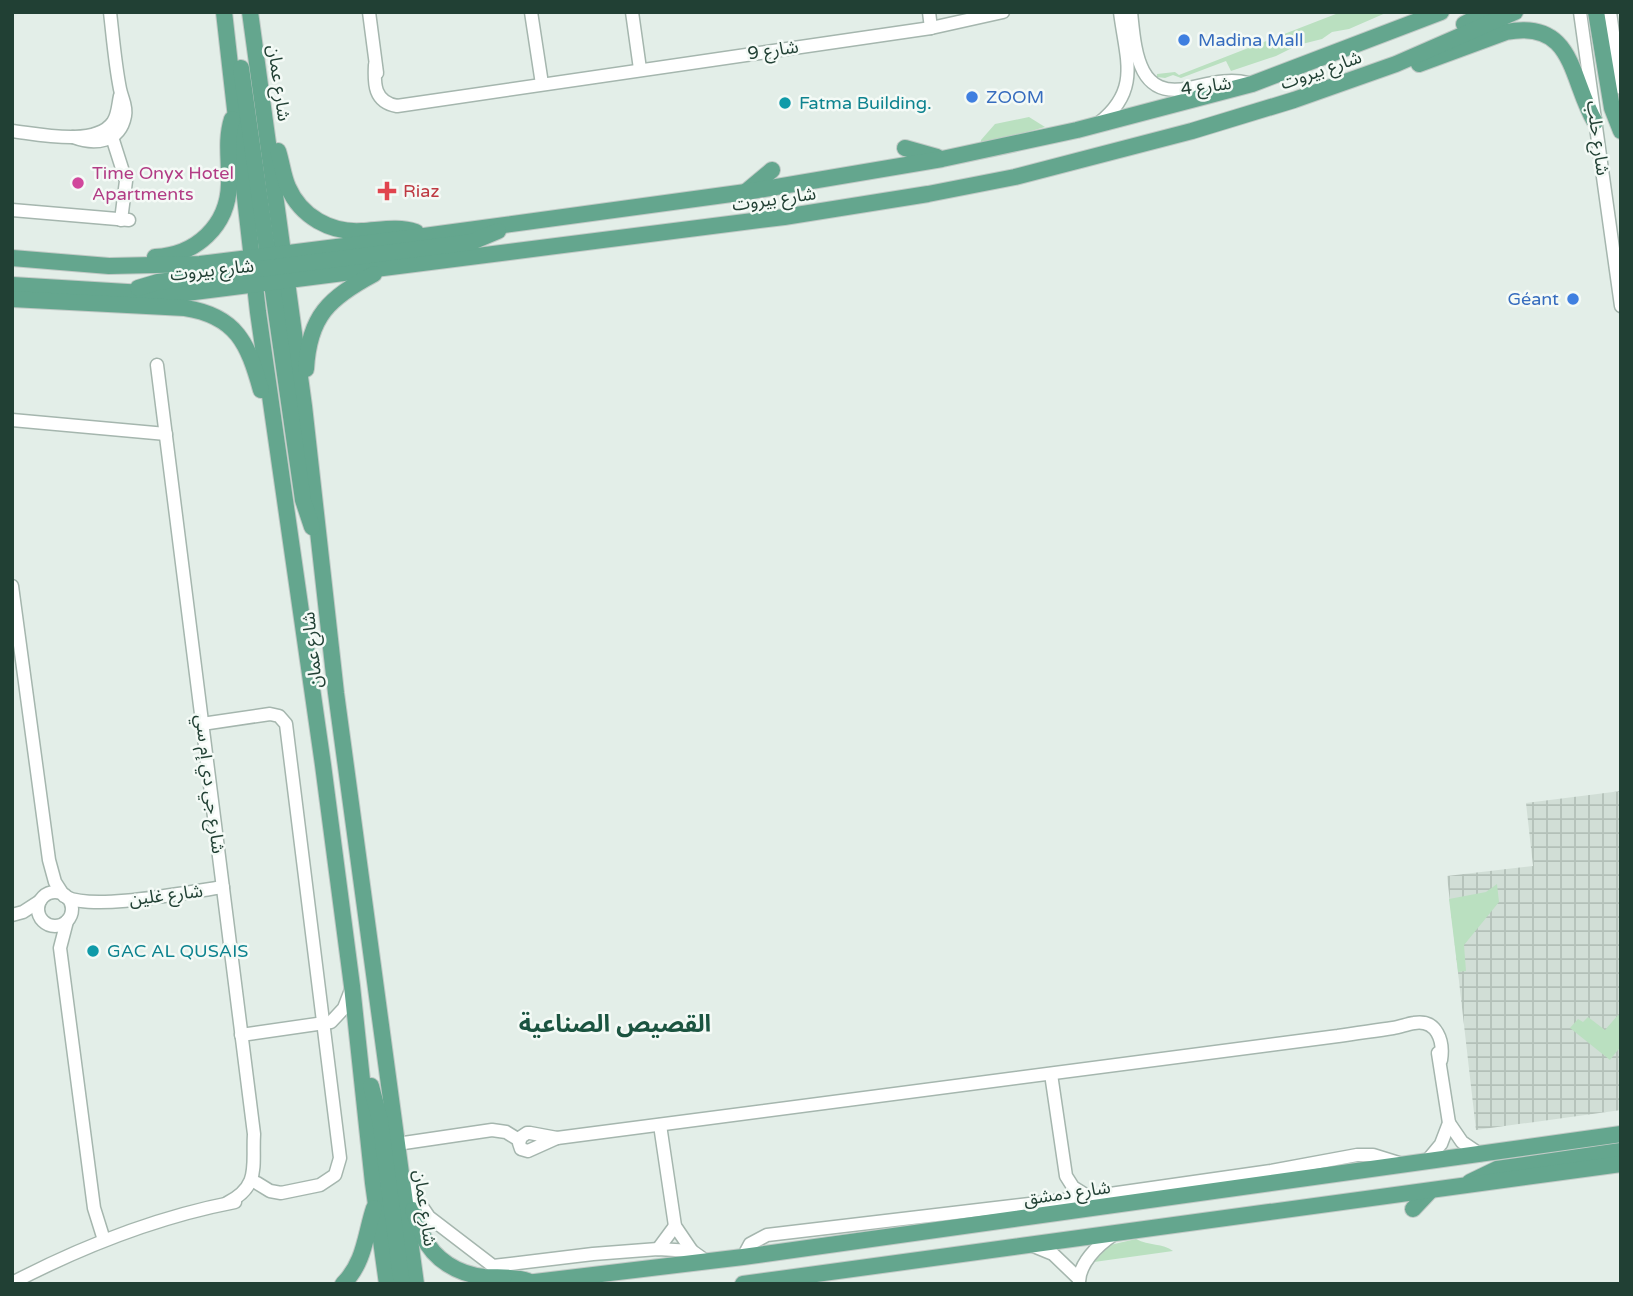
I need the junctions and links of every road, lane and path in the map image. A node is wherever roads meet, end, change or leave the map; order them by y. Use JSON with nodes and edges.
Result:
{"nodes":[{"id":1,"x":110,"y":12,"type":"edge"},
{"id":2,"x":226,"y":12,"type":"edge"},
{"id":3,"x":250,"y":12,"type":"edge"},
{"id":4,"x":369,"y":12,"type":"edge"},
{"id":5,"x":531,"y":12,"type":"edge"},
{"id":6,"x":632,"y":12,"type":"edge"},
{"id":7,"x":929,"y":12,"type":"edge"},
{"id":8,"x":1003,"y":12,"type":"edge"},
{"id":9,"x":1121,"y":12,"type":"edge"},
{"id":10,"x":1131,"y":12,"type":"edge"},
{"id":11,"x":1487,"y":12,"type":"edge"},
{"id":12,"x":1515,"y":12,"type":"edge"},
{"id":13,"x":1580,"y":12,"type":"edge"},
{"id":14,"x":1596,"y":12,"type":"edge"},
{"id":15,"x":1611,"y":12,"type":"edge"},
{"id":16,"x":1439,"y":13,"type":"edge"},
{"id":17,"x":931,"y":29,"type":"junction"},
{"id":18,"x":1396,"y":64,"type":"junction"},
{"id":19,"x":640,"y":69,"type":"junction"},
{"id":20,"x":542,"y":84,"type":"junction"},
{"id":21,"x":1252,"y":84,"type":"junction"},
{"id":22,"x":1621,"y":88,"type":"edge"},
{"id":23,"x":120,"y":91,"type":"junction"},
{"id":24,"x":236,"y":111,"type":"junction"},
{"id":25,"x":1595,"y":122,"type":"junction"},
{"id":26,"x":265,"y":126,"type":"junction"},
{"id":27,"x":1096,"y":126,"type":"junction"},
{"id":28,"x":12,"y":131,"type":"edge"},
{"id":29,"x":1621,"y":131,"type":"edge"},
{"id":30,"x":73,"y":137,"type":"junction"},
{"id":31,"x":112,"y":137,"type":"junction"},
{"id":32,"x":905,"y":148,"type":"dead end"},
{"id":33,"x":942,"y":159,"type":"junction"},
{"id":34,"x":772,"y":170,"type":"dead end"},
{"id":35,"x":746,"y":192,"type":"junction"},
{"id":36,"x":12,"y":210,"type":"edge"},
{"id":37,"x":508,"y":225,"type":"junction"},
{"id":38,"x":424,"y":236,"type":"junction"},
{"id":39,"x":12,"y":258,"type":"edge"},
{"id":40,"x":109,"y":266,"type":"junction"},
{"id":41,"x":269,"y":269,"type":"junction"},
{"id":42,"x":383,"y":270,"type":"junction"},
{"id":43,"x":12,"y":285,"type":"edge"},
{"id":44,"x":12,"y":299,"type":"edge"},
{"id":45,"x":1621,"y":306,"type":"edge"},
{"id":46,"x":157,"y":365,"type":"dead end"},
{"id":47,"x":304,"y":406,"type":"junction"},
{"id":48,"x":274,"y":419,"type":"junction"},
{"id":49,"x":12,"y":420,"type":"edge"},
{"id":50,"x":166,"y":434,"type":"junction"},
{"id":51,"x":320,"y":544,"type":"junction"},
{"id":52,"x":12,"y":586,"type":"edge"},
{"id":53,"x":202,"y":724,"type":"junction"},
{"id":54,"x":49,"y":860,"type":"junction"},
{"id":55,"x":223,"y":887,"type":"junction"},
{"id":56,"x":65,"y":896,"type":"junction"},
{"id":57,"x":42,"y":899,"type":"junction"},
{"id":58,"x":108,"y":902,"type":"junction"},
{"id":59,"x":15,"y":914,"type":"edge"},
{"id":60,"x":68,"y":920,"type":"junction"},
{"id":61,"x":44,"y":922,"type":"junction"},
{"id":62,"x":60,"y":948,"type":"junction"},
{"id":63,"x":352,"y":986,"type":"junction"},
{"id":64,"x":323,"y":1024,"type":"junction"},
{"id":65,"x":241,"y":1035,"type":"junction"},
{"id":66,"x":361,"y":1061,"type":"junction"},
{"id":67,"x":1051,"y":1074,"type":"junction"},
{"id":68,"x":1449,"y":1123,"type":"junction"},
{"id":69,"x":660,"y":1125,"type":"junction"},
{"id":70,"x":254,"y":1134,"type":"junction"},
{"id":71,"x":1621,"y":1134,"type":"edge"},
{"id":72,"x":397,"y":1144,"type":"junction"},
{"id":73,"x":1621,"y":1152,"type":"edge"},
{"id":74,"x":1481,"y":1155,"type":"junction"},
{"id":75,"x":1426,"y":1162,"type":"junction"},
{"id":76,"x":1621,"y":1164,"type":"edge"},
{"id":77,"x":1406,"y":1165,"type":"junction"},
{"id":78,"x":1064,"y":1170,"type":"junction"},
{"id":79,"x":402,"y":1176,"type":"junction"},
{"id":80,"x":257,"y":1183,"type":"junction"},
{"id":81,"x":1466,"y":1186,"type":"junction"},
{"id":82,"x":1430,"y":1191,"type":"junction"},
{"id":83,"x":1089,"y":1197,"type":"junction"},
{"id":84,"x":404,"y":1198,"type":"junction"},
{"id":85,"x":376,"y":1202,"type":"junction"},
{"id":86,"x":1046,"y":1202,"type":"junction"},
{"id":87,"x":227,"y":1203,"type":"junction"},
{"id":88,"x":1413,"y":1209,"type":"dead end"},
{"id":89,"x":675,"y":1226,"type":"junction"},
{"id":90,"x":1114,"y":1234,"type":"junction"},
{"id":91,"x":104,"y":1240,"type":"junction"},
{"id":92,"x":1031,"y":1245,"type":"junction"},
{"id":93,"x":658,"y":1249,"type":"junction"},
{"id":94,"x":699,"y":1256,"type":"junction"},
{"id":95,"x":743,"y":1257,"type":"junction"},
{"id":96,"x":656,"y":1268,"type":"junction"},
{"id":97,"x":1079,"y":1281,"type":"edge"},
{"id":98,"x":12,"y":1283,"type":"edge"},
{"id":99,"x":524,"y":1283,"type":"edge"},
{"id":100,"x":343,"y":1284,"type":"edge"},
{"id":101,"x":387,"y":1284,"type":"edge"},
{"id":102,"x":402,"y":1284,"type":"edge"},
{"id":103,"x":416,"y":1284,"type":"edge"},
{"id":104,"x":620,"y":1284,"type":"edge"},
{"id":105,"x":743,"y":1284,"type":"edge"}],
"edges":[{"from":1,"to":23,"type":"street"},
{"from":2,"to":24,"type":"main road","name":"شارع عمان"},
{"from":2,"to":41,"type":"main road"},
{"from":3,"to":26,"type":"main road","name":"شارع عمان"},
{"from":4,"to":20,"type":"street","name":"شارع 9"},
{"from":5,"to":20,"type":"street"},
{"from":6,"to":19,"type":"street"},
{"from":7,"to":17,"type":"street"},
{"from":8,"to":17,"type":"street","name":"شارع 9"},
{"from":9,"to":27,"type":"street"},
{"from":10,"to":21,"type":"street","name":"شارع 4"},
{"from":11,"to":18,"type":"main road"},
{"from":12,"to":18,"type":"main road","name":"شارع بيروت"},
{"from":13,"to":25,"type":"street","name":"شارع حلب"},
{"from":14,"to":29,"type":"main road"},
{"from":15,"to":22,"type":"street","name":"شارع حلب"},
{"from":16,"to":21,"type":"main road","name":"شارع بيروت"},
{"from":17,"to":19,"type":"street","name":"شارع 9"},
{"from":18,"to":25,"type":"main road"},
{"from":18,"to":42,"type":"main road","name":"شارع بيروت"},
{"from":19,"to":20,"type":"street","name":"شارع 9"},
{"from":21,"to":27,"type":"main road","name":"شارع بيروت"},
{"from":23,"to":30,"type":"street"},
{"from":23,"to":31,"type":"street"},
{"from":24,"to":40,"type":"main road"},
{"from":24,"to":41,"type":"main road","name":"شارع عمان"},
{"from":25,"to":45,"type":"street","name":"شارع حلب"},
{"from":26,"to":38,"type":"main road"},
{"from":26,"to":41,"type":"main road","name":"شارع عمان"},
{"from":27,"to":33,"type":"main road","name":"شارع بيروت"},
{"from":28,"to":30,"type":"street"},
{"from":30,"to":31,"type":"street"},
{"from":31,"to":36,"type":"street"},
{"from":32,"to":33,"type":"main road"},
{"from":33,"to":35,"type":"main road","name":"شارع بيروت"},
{"from":34,"to":35,"type":"main road"},
{"from":35,"to":37,"type":"main road","name":"شارع بيروت"},
{"from":37,"to":38,"type":"main road","name":"شارع بيروت"},
{"from":37,"to":41,"type":"main road"},
{"from":38,"to":41,"type":"main road","name":"شارع بيروت"},
{"from":39,"to":40,"type":"main road","name":"شارع بيروت"},
{"from":40,"to":41,"type":"main road","name":"شارع بيروت"},
{"from":41,"to":42,"type":"main road","name":"شارع بيروت"},
{"from":41,"to":43,"type":"main road"},
{"from":41,"to":47,"type":"main road","name":"شارع عمان"},
{"from":41,"to":48,"type":"main road","name":"شارع عمان"},
{"from":41,"to":51,"type":"main road"},
{"from":42,"to":47,"type":"main road"},
{"from":44,"to":48,"type":"main road"},
{"from":46,"to":50,"type":"street","name":"شارع جي دي إم سي"},
{"from":47,"to":51,"type":"main road","name":"شارع عمان"},
{"from":48,"to":63,"type":"main road","name":"شارع عمان"},
{"from":49,"to":50,"type":"street"},
{"from":50,"to":53,"type":"street","name":"شارع جي دي إم سي"},
{"from":51,"to":72,"type":"main road","name":"شارع عمان"},
{"from":52,"to":54,"type":"street"},
{"from":53,"to":55,"type":"street","name":"شارع جي دي إم سي"},
{"from":53,"to":64,"type":"street"},
{"from":54,"to":56,"type":"street"},
{"from":54,"to":57,"type":"street"},
{"from":55,"to":58,"type":"street","name":"شارع غلين"},
{"from":55,"to":65,"type":"street","name":"شارع جي دي إم سي"},
{"from":56,"to":57,"type":"street","name":"شارع غلين"},
{"from":56,"to":58,"type":"street","name":"شارع غلين"},
{"from":56,"to":60,"type":"street"},
{"from":57,"to":59,"type":"street","name":"شارع غلين"},
{"from":57,"to":61,"type":"street"},
{"from":58,"to":60,"type":"street","name":"شارع غلين"},
{"from":59,"to":61,"type":"street","name":"شارع غلين"},
{"from":60,"to":61,"type":"street","name":"شارع غلين"},
{"from":60,"to":62,"type":"street"},
{"from":61,"to":62,"type":"street"},
{"from":62,"to":91,"type":"street"},
{"from":63,"to":64,"type":"street"},
{"from":63,"to":66,"type":"main road","name":"شارع عمان"},
{"from":64,"to":65,"type":"street"},
{"from":64,"to":80,"type":"street"},
{"from":65,"to":70,"type":"street","name":"شارع جي دي إم سي"},
{"from":66,"to":85,"type":"main road","name":"شارع عمان"},
{"from":66,"to":102,"type":"main road"},
{"from":67,"to":68,"type":"street"},
{"from":67,"to":69,"type":"street"},
{"from":67,"to":78,"type":"street"},
{"from":68,"to":74,"type":"street"},
{"from":68,"to":75,"type":"street"},
{"from":69,"to":72,"type":"street"},
{"from":69,"to":89,"type":"street"},
{"from":70,"to":80,"type":"street","name":"شارع جي دي إم سي"},
{"from":70,"to":87,"type":"street","name":"شارع جي دي إم سي"},
{"from":71,"to":74,"type":"main road","name":"شارع دمشق"},
{"from":72,"to":79,"type":"main road","name":"شارع عمان"},
{"from":73,"to":81,"type":"main road"},
{"from":74,"to":75,"type":"main road","name":"شارع دمشق"},
{"from":75,"to":77,"type":"main road","name":"شارع دمشق"},
{"from":76,"to":81,"type":"main road"},
{"from":77,"to":83,"type":"street"},
{"from":77,"to":95,"type":"main road","name":"شارع دمشق"},
{"from":78,"to":83,"type":"street"},
{"from":78,"to":86,"type":"street"},
{"from":79,"to":84,"type":"main road","name":"شارع عمان"},
{"from":79,"to":93,"type":"street"},
{"from":80,"to":87,"type":"street"},
{"from":81,"to":82,"type":"main road"},
{"from":82,"to":88,"type":"main road"},
{"from":82,"to":90,"type":"main road"},
{"from":83,"to":86,"type":"street"},
{"from":84,"to":99,"type":"main road","name":"شارع دمشق"},
{"from":84,"to":103,"type":"main road","name":"شارع عمان"},
{"from":85,"to":100,"type":"main road"},
{"from":85,"to":101,"type":"main road","name":"شارع عمان"},
{"from":86,"to":95,"type":"street"},
{"from":87,"to":91,"type":"street"},
{"from":89,"to":93,"type":"street"},
{"from":89,"to":94,"type":"street"},
{"from":90,"to":92,"type":"main road"},
{"from":90,"to":97,"type":"street"},
{"from":91,"to":98,"type":"street"},
{"from":92,"to":97,"type":"street"},
{"from":92,"to":105,"type":"main road"},
{"from":93,"to":94,"type":"street"},
{"from":94,"to":95,"type":"main road","name":"شارع دمشق"},
{"from":94,"to":96,"type":"main road","name":"شارع دمشق"},
{"from":96,"to":99,"type":"main road","name":"شارع دمشق"},
{"from":96,"to":104,"type":"main road"}]}
